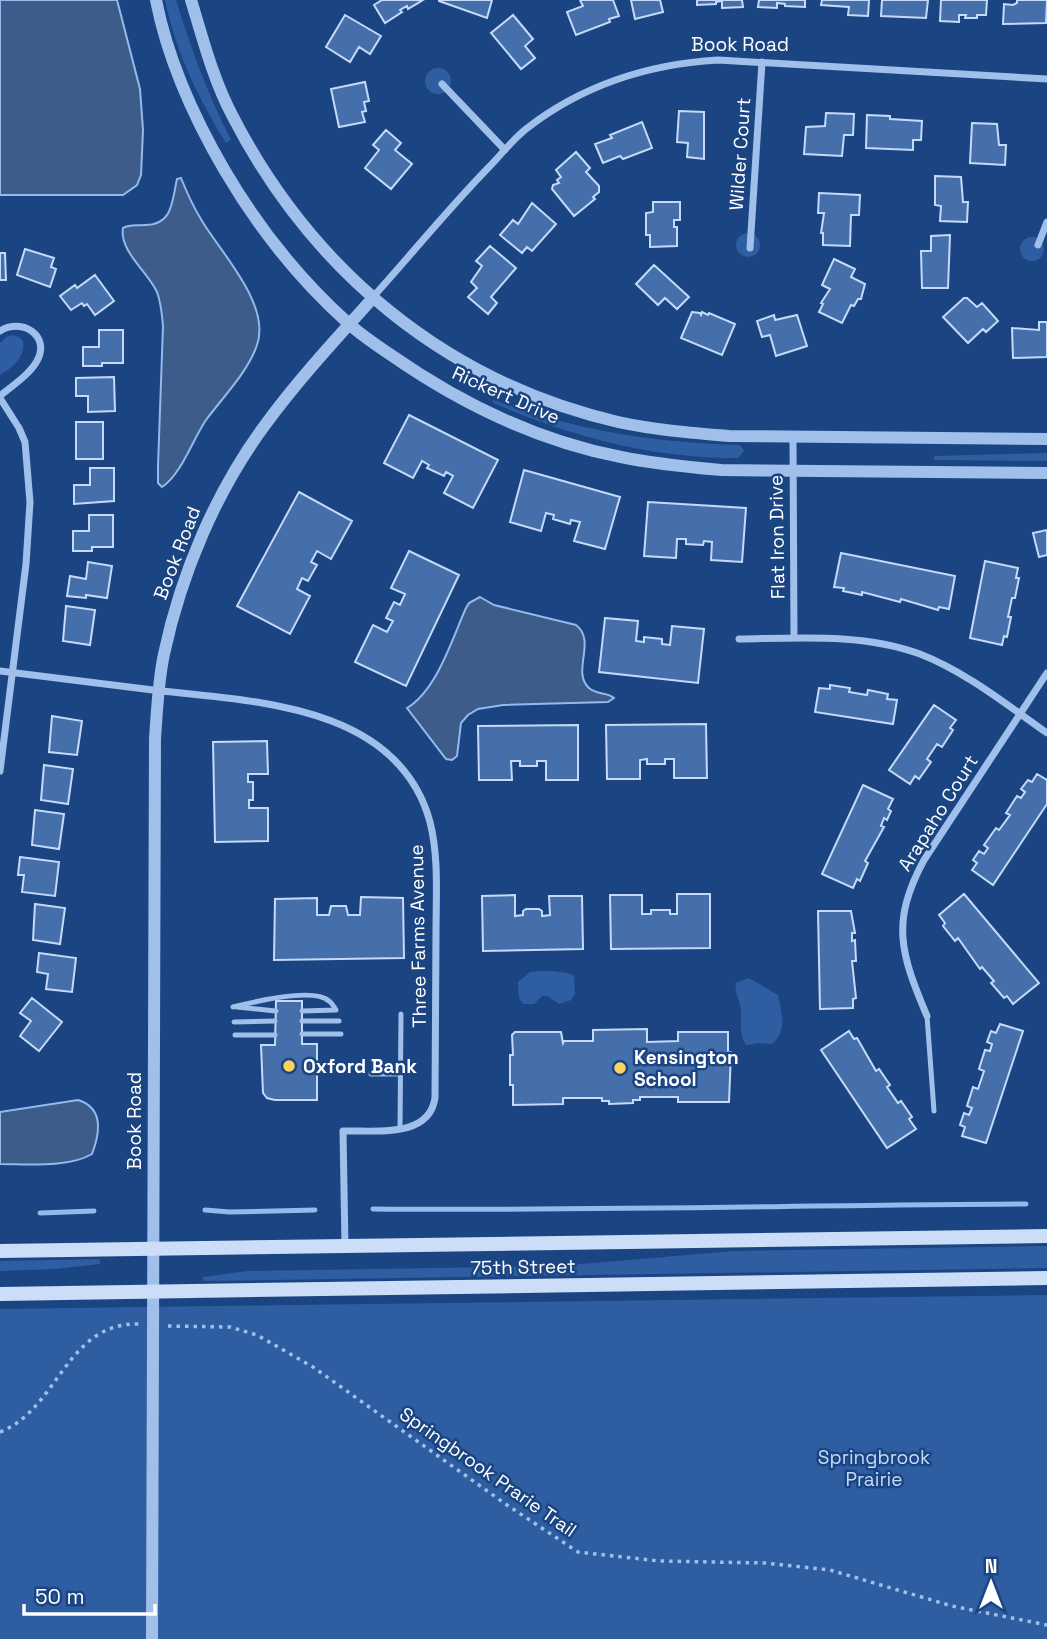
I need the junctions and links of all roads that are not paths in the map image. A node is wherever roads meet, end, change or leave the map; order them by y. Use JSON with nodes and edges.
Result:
{"nodes":[{"id":1,"x":156,"y":0,"type":"edge"},
{"id":2,"x":191,"y":0,"type":"edge"},
{"id":3,"x":762,"y":62,"type":"junction"},
{"id":4,"x":1047,"y":79,"type":"edge"},
{"id":5,"x":442,"y":84,"type":"dead end"},
{"id":6,"x":505,"y":150,"type":"junction"},
{"id":7,"x":1047,"y":222,"type":"edge"},
{"id":8,"x":1038,"y":245,"type":"dead end"},
{"id":9,"x":750,"y":248,"type":"dead end"},
{"id":10,"x":372,"y":299,"type":"junction"},
{"id":11,"x":349,"y":325,"type":"junction"},
{"id":12,"x":0,"y":331,"type":"edge"},
{"id":13,"x":0,"y":397,"type":"edge"},
{"id":14,"x":793,"y":437,"type":"junction"},
{"id":15,"x":1047,"y":439,"type":"edge"},
{"id":16,"x":792,"y":470,"type":"junction"},
{"id":17,"x":1047,"y":473,"type":"edge"},
{"id":18,"x":794,"y":638,"type":"junction"},
{"id":19,"x":739,"y":639,"type":"dead end"},
{"id":20,"x":0,"y":671,"type":"edge"},
{"id":21,"x":13,"y":672,"type":"junction"},
{"id":22,"x":1047,"y":673,"type":"edge"},
{"id":23,"x":158,"y":690,"type":"junction"},
{"id":24,"x":1020,"y":714,"type":"junction"},
{"id":25,"x":1047,"y":733,"type":"edge"},
{"id":26,"x":0,"y":771,"type":"edge"},
{"id":27,"x":276,"y":1011,"type":"dead end"},
{"id":28,"x":302,"y":1011,"type":"dead end"},
{"id":29,"x":401,"y":1014,"type":"dead end"},
{"id":30,"x":928,"y":1016,"type":"joint"},
{"id":31,"x":275,"y":1021,"type":"dead end"},
{"id":32,"x":302,"y":1021,"type":"dead end"},
{"id":33,"x":339,"y":1021,"type":"dead end"},
{"id":34,"x":234,"y":1022,"type":"dead end"},
{"id":35,"x":302,"y":1034,"type":"dead end"},
{"id":36,"x":341,"y":1034,"type":"dead end"},
{"id":37,"x":234,"y":1035,"type":"dead end"},
{"id":38,"x":275,"y":1035,"type":"dead end"},
{"id":39,"x":371,"y":1074,"type":"dead end"},
{"id":40,"x":401,"y":1074,"type":"junction"},
{"id":41,"x":933,"y":1111,"type":"dead end"},
{"id":42,"x":400,"y":1129,"type":"junction"},
{"id":43,"x":1047,"y":1236,"type":"edge"},
{"id":44,"x":345,"y":1246,"type":"junction"},
{"id":45,"x":153,"y":1248,"type":"junction"},
{"id":46,"x":0,"y":1251,"type":"edge"},
{"id":47,"x":1047,"y":1278,"type":"edge"},
{"id":48,"x":153,"y":1292,"type":"junction"},
{"id":49,"x":0,"y":1294,"type":"edge"},
{"id":50,"x":152,"y":1639,"type":"edge"}],
"edges":[{"from":1,"to":11,"type":"street","name":"Rickert Drive"},
{"from":2,"to":10,"type":"street","name":"Rickert Drive"},
{"from":3,"to":4,"type":"street","name":"Book Road"},
{"from":3,"to":6,"type":"street","name":"Book Road"},
{"from":3,"to":9,"type":"street","name":"Wilder Court"},
{"from":5,"to":6,"type":"street"},
{"from":6,"to":10,"type":"street","name":"Book Road"},
{"from":7,"to":8,"type":"street"},
{"from":10,"to":11,"type":"street","name":"Book Road"},
{"from":10,"to":14,"type":"street","name":"Rickert Drive"},
{"from":11,"to":16,"type":"street","name":"Rickert Drive"},
{"from":11,"to":23,"type":"street","name":"Book Road"},
{"from":12,"to":13,"type":"street"},
{"from":13,"to":21,"type":"street"},
{"from":14,"to":15,"type":"street","name":"Rickert Drive"},
{"from":14,"to":16,"type":"street","name":"Flat Iron Drive"},
{"from":16,"to":17,"type":"street","name":"Rickert Drive"},
{"from":16,"to":18,"type":"street","name":"Flat Iron Drive"},
{"from":18,"to":19,"type":"street"},
{"from":18,"to":24,"type":"street"},
{"from":20,"to":21,"type":"street","name":"Three Farms Avenue"},
{"from":21,"to":23,"type":"street","name":"Three Farms Avenue"},
{"from":21,"to":26,"type":"street"},
{"from":22,"to":24,"type":"street","name":"Arapaho Court"},
{"from":23,"to":42,"type":"street","name":"Three Farms Avenue"},
{"from":23,"to":45,"type":"street","name":"Book Road"},
{"from":24,"to":25,"type":"street"},
{"from":24,"to":30,"type":"street","name":"Arapaho Court"},
{"from":27,"to":28,"type":"lane"},
{"from":29,"to":40,"type":"lane"},
{"from":30,"to":41,"type":"lane"},
{"from":31,"to":34,"type":"lane"},
{"from":32,"to":33,"type":"lane"},
{"from":35,"to":36,"type":"lane"},
{"from":37,"to":38,"type":"lane"},
{"from":39,"to":40,"type":"lane"},
{"from":40,"to":42,"type":"lane"},
{"from":42,"to":44,"type":"street","name":"Three Farms Avenue"},
{"from":43,"to":44,"type":"main road","name":"75th Street"},
{"from":44,"to":45,"type":"main road","name":"75th Street"},
{"from":45,"to":46,"type":"main road","name":"75th Street"},
{"from":45,"to":48,"type":"street","name":"Book Road"},
{"from":47,"to":48,"type":"main road","name":"75th Street"},
{"from":48,"to":49,"type":"main road","name":"75th Street"},
{"from":48,"to":50,"type":"street","name":"Book Road"}]}
